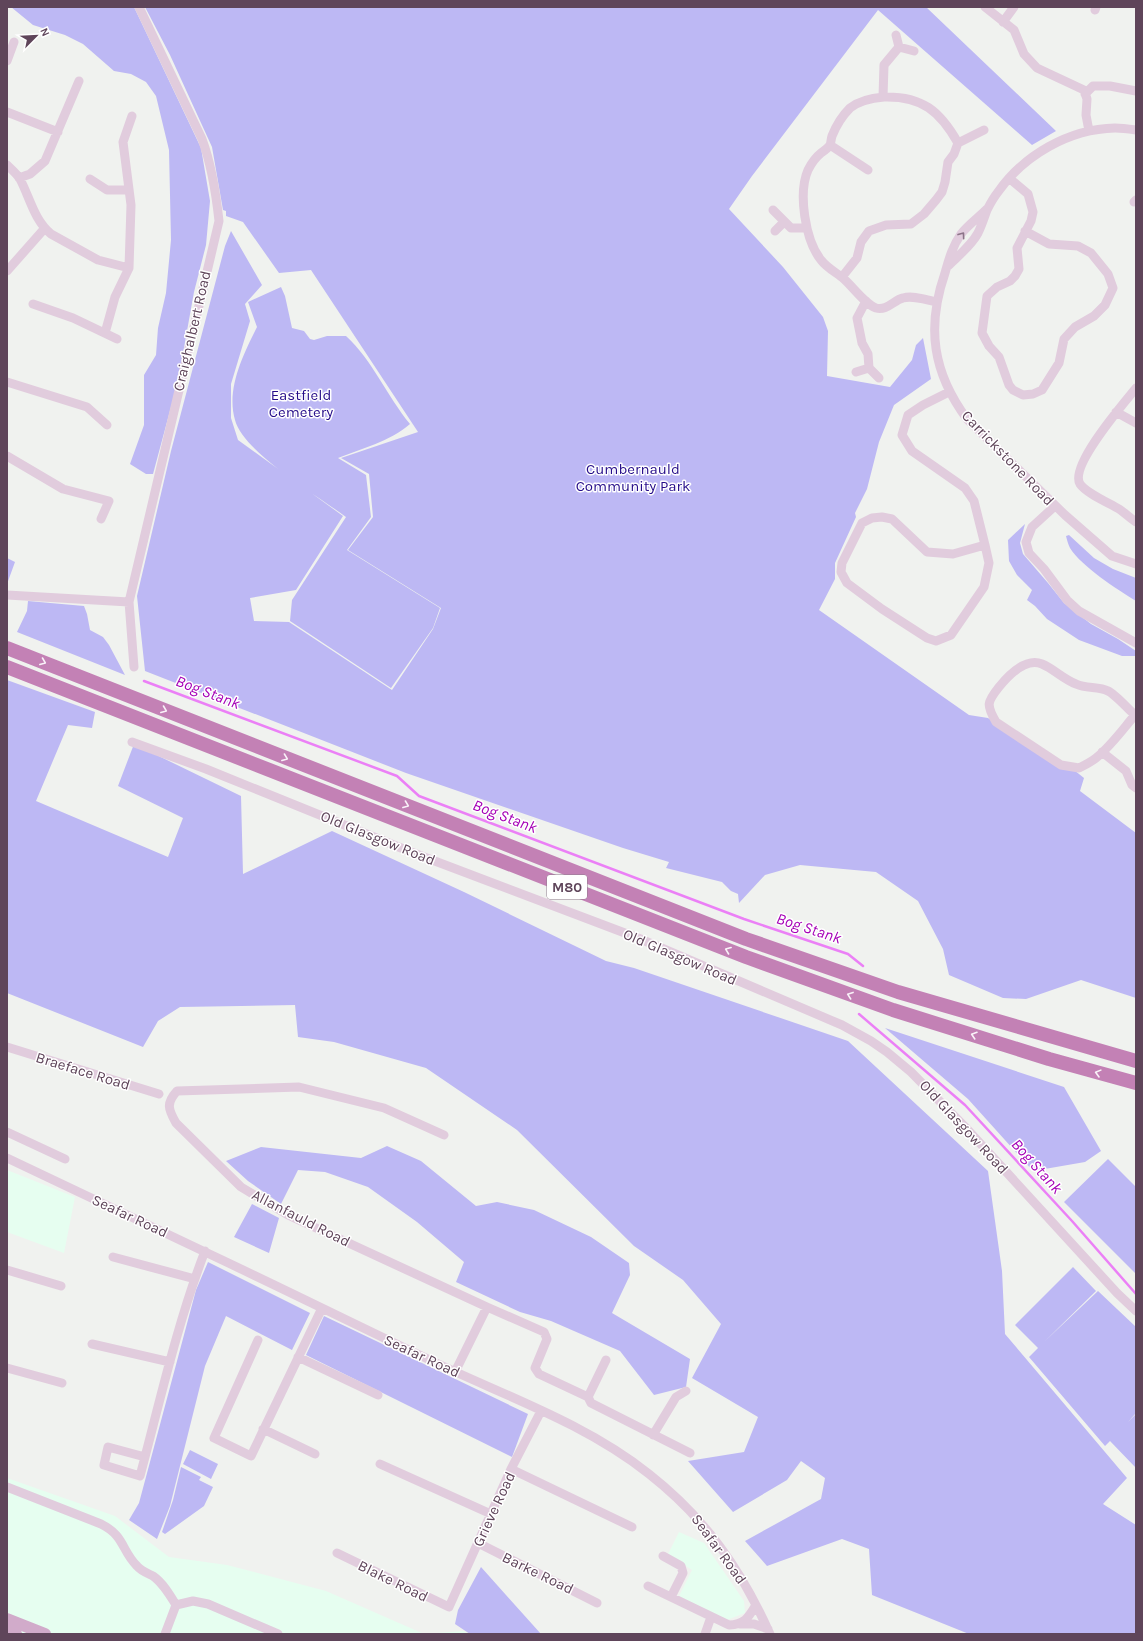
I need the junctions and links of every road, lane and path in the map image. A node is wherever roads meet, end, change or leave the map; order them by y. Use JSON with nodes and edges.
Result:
{"nodes":[{"id":1,"x":140,"y":7,"type":"edge"},
{"id":2,"x":985,"y":7,"type":"edge"},
{"id":3,"x":1014,"y":7,"type":"edge"},
{"id":4,"x":1003,"y":22,"type":"junction"},
{"id":5,"x":896,"y":35,"type":"dead end"},
{"id":6,"x":14,"y":42,"type":"dead end"},
{"id":7,"x":899,"y":46,"type":"junction"},
{"id":8,"x":914,"y":51,"type":"dead end"},
{"id":9,"x":7,"y":61,"type":"edge"},
{"id":10,"x":80,"y":80,"type":"dead end"},
{"id":11,"x":1136,"y":91,"type":"edge"},
{"id":12,"x":1085,"y":94,"type":"junction"},
{"id":13,"x":883,"y":98,"type":"junction"},
{"id":14,"x":7,"y":112,"type":"edge"},
{"id":15,"x":132,"y":116,"type":"dead end"},
{"id":16,"x":984,"y":130,"type":"dead end"},
{"id":17,"x":1136,"y":130,"type":"edge"},
{"id":18,"x":1089,"y":131,"type":"junction"},
{"id":19,"x":58,"y":132,"type":"junction"},
{"id":20,"x":958,"y":143,"type":"junction"},
{"id":21,"x":830,"y":145,"type":"junction"},
{"id":22,"x":7,"y":165,"type":"edge"},
{"id":23,"x":868,"y":170,"type":"dead end"},
{"id":24,"x":19,"y":178,"type":"junction"},
{"id":25,"x":1009,"y":178,"type":"junction"},
{"id":26,"x":90,"y":179,"type":"dead end"},
{"id":27,"x":130,"y":190,"type":"junction"},
{"id":28,"x":987,"y":209,"type":"junction"},
{"id":29,"x":773,"y":210,"type":"dead end"},
{"id":30,"x":784,"y":222,"type":"junction"},
{"id":31,"x":44,"y":228,"type":"junction"},
{"id":32,"x":806,"y":228,"type":"junction"},
{"id":33,"x":1025,"y":231,"type":"junction"},
{"id":34,"x":775,"y":232,"type":"dead end"},
{"id":35,"x":946,"y":267,"type":"junction"},
{"id":36,"x":129,"y":268,"type":"junction"},
{"id":37,"x":7,"y":271,"type":"edge"},
{"id":38,"x":842,"y":277,"type":"junction"},
{"id":39,"x":866,"y":301,"type":"junction"},
{"id":40,"x":936,"y":302,"type":"junction"},
{"id":41,"x":33,"y":304,"type":"dead end"},
{"id":42,"x":105,"y":333,"type":"junction"},
{"id":43,"x":117,"y":339,"type":"dead end"},
{"id":44,"x":869,"y":368,"type":"junction"},
{"id":45,"x":856,"y":372,"type":"dead end"},
{"id":46,"x":879,"y":378,"type":"dead end"},
{"id":47,"x":7,"y":382,"type":"edge"},
{"id":48,"x":1136,"y":388,"type":"edge"},
{"id":49,"x":949,"y":392,"type":"junction"},
{"id":50,"x":1116,"y":412,"type":"junction"},
{"id":51,"x":1136,"y":423,"type":"edge"},
{"id":52,"x":107,"y":425,"type":"dead end"},
{"id":53,"x":7,"y":456,"type":"edge"},
{"id":54,"x":1055,"y":506,"type":"junction"},
{"id":55,"x":101,"y":519,"type":"dead end"},
{"id":56,"x":1136,"y":522,"type":"edge"},
{"id":57,"x":985,"y":545,"type":"junction"},
{"id":58,"x":1136,"y":564,"type":"edge"},
{"id":59,"x":7,"y":595,"type":"edge"},
{"id":60,"x":129,"y":602,"type":"junction"},
{"id":61,"x":1136,"y":643,"type":"edge"},
{"id":62,"x":7,"y":648,"type":"edge"},
{"id":63,"x":7,"y":667,"type":"edge"},
{"id":64,"x":134,"y":667,"type":"dead end"},
{"id":65,"x":1136,"y":715,"type":"edge"},
{"id":66,"x":132,"y":742,"type":"dead end"},
{"id":67,"x":1102,"y":752,"type":"junction"},
{"id":68,"x":1136,"y":788,"type":"edge"},
{"id":69,"x":7,"y":1047,"type":"edge"},
{"id":70,"x":1136,"y":1061,"type":"edge"},
{"id":71,"x":1136,"y":1083,"type":"edge"},
{"id":72,"x":159,"y":1094,"type":"dead end"},
{"id":73,"x":7,"y":1132,"type":"edge"},
{"id":74,"x":444,"y":1135,"type":"dead end"},
{"id":75,"x":7,"y":1158,"type":"edge"},
{"id":76,"x":65,"y":1159,"type":"dead end"},
{"id":77,"x":205,"y":1251,"type":"junction"},
{"id":78,"x":113,"y":1257,"type":"dead end"},
{"id":79,"x":7,"y":1270,"type":"edge"},
{"id":80,"x":195,"y":1279,"type":"junction"},
{"id":81,"x":61,"y":1286,"type":"dead end"},
{"id":82,"x":487,"y":1307,"type":"junction"},
{"id":83,"x":322,"y":1308,"type":"junction"},
{"id":84,"x":1136,"y":1311,"type":"edge"},
{"id":85,"x":258,"y":1340,"type":"dead end"},
{"id":86,"x":92,"y":1344,"type":"dead end"},
{"id":87,"x":298,"y":1357,"type":"junction"},
{"id":88,"x":606,"y":1360,"type":"dead end"},
{"id":89,"x":170,"y":1362,"type":"junction"},
{"id":90,"x":237,"y":1362,"type":"dead end"},
{"id":91,"x":246,"y":1366,"type":"junction"},
{"id":92,"x":7,"y":1368,"type":"edge"},
{"id":93,"x":455,"y":1372,"type":"junction"},
{"id":94,"x":62,"y":1383,"type":"dead end"},
{"id":95,"x":686,"y":1391,"type":"dead end"},
{"id":96,"x":378,"y":1395,"type":"dead end"},
{"id":97,"x":588,"y":1397,"type":"junction"},
{"id":98,"x":541,"y":1411,"type":"junction"},
{"id":99,"x":263,"y":1430,"type":"junction"},
{"id":100,"x":653,"y":1435,"type":"junction"},
{"id":101,"x":690,"y":1452,"type":"dead end"},
{"id":102,"x":315,"y":1454,"type":"dead end"},
{"id":103,"x":145,"y":1457,"type":"dead end"},
{"id":104,"x":380,"y":1464,"type":"dead end"},
{"id":105,"x":511,"y":1469,"type":"junction"},
{"id":106,"x":7,"y":1487,"type":"edge"},
{"id":107,"x":491,"y":1514,"type":"junction"},
{"id":108,"x":632,"y":1527,"type":"dead end"},
{"id":109,"x":478,"y":1543,"type":"junction"},
{"id":110,"x":337,"y":1554,"type":"dead end"},
{"id":111,"x":663,"y":1556,"type":"dead end"},
{"id":112,"x":648,"y":1586,"type":"dead end"},
{"id":113,"x":671,"y":1596,"type":"junction"},
{"id":114,"x":597,"y":1603,"type":"dead end"},
{"id":115,"x":176,"y":1605,"type":"junction"},
{"id":116,"x":756,"y":1605,"type":"junction"},
{"id":117,"x":449,"y":1608,"type":"joint"},
{"id":118,"x":711,"y":1617,"type":"junction"},
{"id":119,"x":7,"y":1619,"type":"edge"},
{"id":120,"x":740,"y":1624,"type":"junction"},
{"id":121,"x":7,"y":1630,"type":"edge"},
{"id":122,"x":769,"y":1632,"type":"edge"},
{"id":123,"x":16,"y":1634,"type":"edge"},
{"id":124,"x":45,"y":1634,"type":"edge"},
{"id":125,"x":165,"y":1634,"type":"edge"},
{"id":126,"x":278,"y":1634,"type":"edge"},
{"id":127,"x":705,"y":1634,"type":"edge"}],
"edges":[{"from":1,"to":60,"type":"street","name":"Craighalbert Road"},
{"from":2,"to":4,"type":"street"},
{"from":3,"to":4,"type":"street"},
{"from":4,"to":12,"type":"street"},
{"from":5,"to":7,"type":"street"},
{"from":6,"to":9,"type":"street"},
{"from":7,"to":8,"type":"street"},
{"from":7,"to":13,"type":"street"},
{"from":10,"to":19,"type":"street"},
{"from":11,"to":12,"type":"street"},
{"from":12,"to":18,"type":"street"},
{"from":13,"to":20,"type":"street"},
{"from":13,"to":21,"type":"street"},
{"from":14,"to":19,"type":"street"},
{"from":15,"to":27,"type":"street"},
{"from":16,"to":20,"type":"street"},
{"from":17,"to":18,"type":"street","name":"Carrickstone Road"},
{"from":18,"to":25,"type":"street","name":"Carrickstone Road"},
{"from":19,"to":24,"type":"street"},
{"from":20,"to":38,"type":"street"},
{"from":21,"to":23,"type":"street"},
{"from":21,"to":32,"type":"street"},
{"from":22,"to":24,"type":"street"},
{"from":24,"to":31,"type":"street"},
{"from":25,"to":28,"type":"street","name":"Carrickstone Road"},
{"from":25,"to":33,"type":"street"},
{"from":26,"to":27,"type":"street"},
{"from":27,"to":36,"type":"street"},
{"from":28,"to":35,"type":"street","name":"Carrickstone Road"},
{"from":35,"to":28,"type":"street","name":"Carrickstone Road","one_way":true},
{"from":29,"to":30,"type":"street"},
{"from":30,"to":32,"type":"street"},
{"from":30,"to":34,"type":"street"},
{"from":31,"to":36,"type":"street"},
{"from":31,"to":37,"type":"street"},
{"from":32,"to":38,"type":"street"},
{"from":33,"to":33,"type":"street"},
{"from":35,"to":40,"type":"street","name":"Carrickstone Road"},
{"from":36,"to":42,"type":"street"},
{"from":38,"to":39,"type":"street"},
{"from":39,"to":40,"type":"street"},
{"from":39,"to":44,"type":"street"},
{"from":40,"to":49,"type":"street","name":"Carrickstone Road"},
{"from":41,"to":42,"type":"street"},
{"from":42,"to":43,"type":"street"},
{"from":44,"to":45,"type":"street"},
{"from":44,"to":46,"type":"street"},
{"from":47,"to":52,"type":"street"},
{"from":48,"to":50,"type":"street"},
{"from":49,"to":54,"type":"street","name":"Carrickstone Road"},
{"from":49,"to":57,"type":"street"},
{"from":50,"to":51,"type":"street"},
{"from":50,"to":56,"type":"street"},
{"from":53,"to":55,"type":"street"},
{"from":54,"to":58,"type":"street","name":"Carrickstone Road"},
{"from":54,"to":61,"type":"street"},
{"from":57,"to":57,"type":"street"},
{"from":59,"to":60,"type":"street"},
{"from":60,"to":64,"type":"street","name":"Craighalbert Road"},
{"from":62,"to":70,"type":"highway","number":"M80","one_way":true},
{"from":71,"to":63,"type":"highway","number":"M80","one_way":true},
{"from":65,"to":67,"type":"street"},
{"from":65,"to":67,"type":"street"},
{"from":66,"to":84,"type":"street","name":"Old Glasgow Road"},
{"from":67,"to":68,"type":"street"},
{"from":69,"to":72,"type":"street","name":"Braeface Road"},
{"from":73,"to":76,"type":"street"},
{"from":74,"to":82,"type":"street","name":"Allanfauld Road"},
{"from":75,"to":77,"type":"street","name":"Seafar Road"},
{"from":77,"to":80,"type":"street"},
{"from":77,"to":83,"type":"street","name":"Seafar Road"},
{"from":78,"to":80,"type":"street"},
{"from":79,"to":81,"type":"street"},
{"from":80,"to":89,"type":"street"},
{"from":82,"to":93,"type":"street"},
{"from":82,"to":97,"type":"street","name":"Allanfauld Road"},
{"from":83,"to":87,"type":"street"},
{"from":83,"to":93,"type":"street","name":"Seafar Road"},
{"from":85,"to":91,"type":"street"},
{"from":86,"to":89,"type":"street"},
{"from":87,"to":96,"type":"street"},
{"from":87,"to":99,"type":"street"},
{"from":88,"to":97,"type":"street"},
{"from":89,"to":103,"type":"street"},
{"from":90,"to":91,"type":"street"},
{"from":91,"to":99,"type":"street"},
{"from":92,"to":94,"type":"street"},
{"from":93,"to":98,"type":"street","name":"Seafar Road"},
{"from":95,"to":100,"type":"street"},
{"from":97,"to":100,"type":"street"},
{"from":98,"to":105,"type":"street","name":"Grieve Road"},
{"from":98,"to":116,"type":"street","name":"Seafar Road"},
{"from":99,"to":102,"type":"street"},
{"from":100,"to":101,"type":"street"},
{"from":104,"to":107,"type":"street"},
{"from":105,"to":107,"type":"street","name":"Grieve Road"},
{"from":105,"to":108,"type":"street"},
{"from":106,"to":115,"type":"street"},
{"from":107,"to":109,"type":"street","name":"Grieve Road"},
{"from":109,"to":114,"type":"street","name":"Barke Road"},
{"from":109,"to":117,"type":"street","name":"Grieve Road"},
{"from":110,"to":117,"type":"street","name":"Blake Road"},
{"from":111,"to":113,"type":"street"},
{"from":112,"to":113,"type":"street"},
{"from":113,"to":118,"type":"street"},
{"from":115,"to":125,"type":"street"},
{"from":115,"to":126,"type":"street"},
{"from":116,"to":120,"type":"street"},
{"from":116,"to":122,"type":"street","name":"Seafar Road"},
{"from":118,"to":120,"type":"street"},
{"from":118,"to":127,"type":"street"},
{"from":119,"to":124,"type":"main road"},
{"from":120,"to":122,"type":"street"},
{"from":121,"to":123,"type":"main road"}]}
